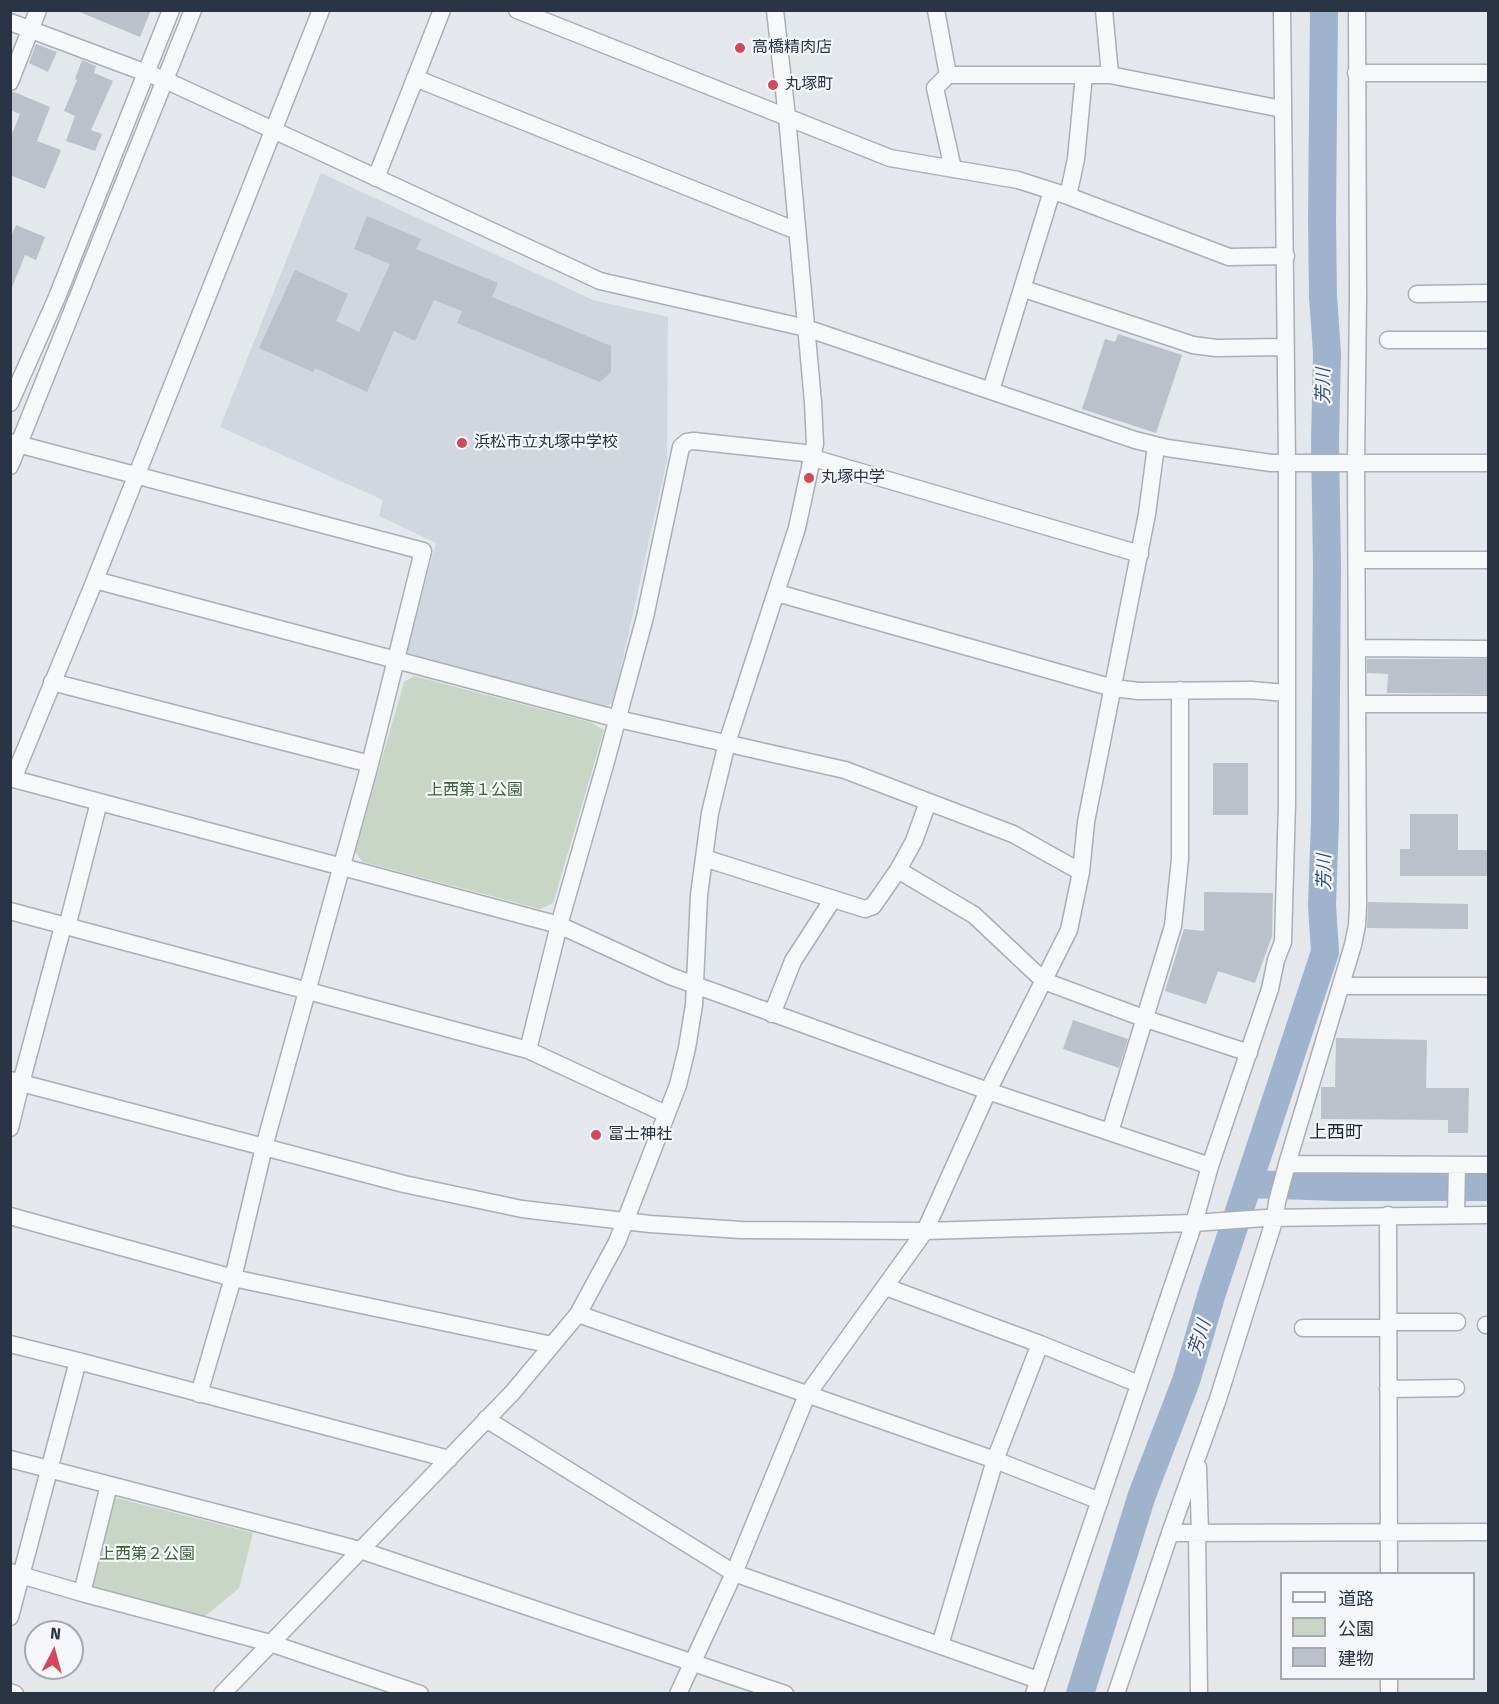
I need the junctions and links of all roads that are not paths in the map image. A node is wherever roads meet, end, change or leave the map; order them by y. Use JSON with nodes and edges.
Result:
{"nodes":[{"id":1,"x":38,"y":10,"type":"edge"},
{"id":2,"x":171,"y":10,"type":"edge"},
{"id":3,"x":193,"y":10,"type":"edge"},
{"id":4,"x":321,"y":10,"type":"edge"},
{"id":5,"x":442,"y":10,"type":"edge"},
{"id":6,"x":517,"y":10,"type":"edge"},
{"id":7,"x":775,"y":10,"type":"edge"},
{"id":8,"x":936,"y":10,"type":"edge"},
{"id":9,"x":1104,"y":10,"type":"edge"},
{"id":10,"x":1282,"y":10,"type":"edge"},
{"id":11,"x":1357,"y":10,"type":"edge"},
{"id":12,"x":10,"y":22,"type":"edge"},
{"id":13,"x":31,"y":28,"type":"junction"},
{"id":14,"x":146,"y":72,"type":"junction"},
{"id":15,"x":1356,"y":73,"type":"junction"},
{"id":16,"x":1488,"y":73,"type":"edge"},
{"id":17,"x":948,"y":75,"type":"junction"},
{"id":18,"x":1084,"y":75,"type":"junction"},
{"id":19,"x":1110,"y":75,"type":"junction"},
{"id":20,"x":415,"y":78,"type":"junction"},
{"id":21,"x":165,"y":80,"type":"junction"},
{"id":22,"x":10,"y":82,"type":"edge"},
{"id":23,"x":1282,"y":109,"type":"junction"},
{"id":24,"x":787,"y":117,"type":"junction"},
{"id":25,"x":273,"y":130,"type":"junction"},
{"id":26,"x":953,"y":169,"type":"junction"},
{"id":27,"x":376,"y":178,"type":"junction"},
{"id":28,"x":1060,"y":193,"type":"junction"},
{"id":29,"x":797,"y":231,"type":"junction"},
{"id":30,"x":1286,"y":256,"type":"junction"},
{"id":31,"x":1024,"y":289,"type":"junction"},
{"id":32,"x":1488,"y":293,"type":"edge"},
{"id":33,"x":1417,"y":294,"type":"dead end"},
{"id":34,"x":806,"y":328,"type":"junction"},
{"id":35,"x":1388,"y":340,"type":"dead end"},
{"id":36,"x":1488,"y":340,"type":"edge"},
{"id":37,"x":1286,"y":347,"type":"junction"},
{"id":38,"x":991,"y":390,"type":"junction"},
{"id":39,"x":10,"y":403,"type":"edge"},
{"id":40,"x":15,"y":444,"type":"edge"},
{"id":41,"x":1156,"y":446,"type":"junction"},
{"id":42,"x":813,"y":456,"type":"junction"},
{"id":43,"x":1488,"y":463,"type":"edge"},
{"id":44,"x":1292,"y":464,"type":"junction"},
{"id":45,"x":1353,"y":464,"type":"junction"},
{"id":46,"x":10,"y":466,"type":"edge"},
{"id":47,"x":136,"y":474,"type":"junction"},
{"id":48,"x":1140,"y":554,"type":"junction"},
{"id":49,"x":1357,"y":560,"type":"junction"},
{"id":50,"x":1488,"y":560,"type":"edge"},
{"id":51,"x":95,"y":580,"type":"junction"},
{"id":52,"x":777,"y":593,"type":"junction"},
{"id":53,"x":1357,"y":648,"type":"junction"},
{"id":54,"x":1488,"y":649,"type":"edge"},
{"id":55,"x":397,"y":659,"type":"junction"},
{"id":56,"x":52,"y":682,"type":"junction"},
{"id":57,"x":1113,"y":688,"type":"junction"},
{"id":58,"x":1180,"y":690,"type":"junction"},
{"id":59,"x":1286,"y":693,"type":"junction"},
{"id":60,"x":1357,"y":704,"type":"junction"},
{"id":61,"x":1488,"y":704,"type":"edge"},
{"id":62,"x":618,"y":719,"type":"junction"},
{"id":63,"x":727,"y":742,"type":"junction"},
{"id":64,"x":370,"y":764,"type":"junction"},
{"id":65,"x":12,"y":778,"type":"edge"},
{"id":66,"x":99,"y":802,"type":"junction"},
{"id":67,"x":927,"y":802,"type":"junction"},
{"id":68,"x":704,"y":858,"type":"junction"},
{"id":69,"x":341,"y":867,"type":"junction"},
{"id":70,"x":898,"y":870,"type":"junction"},
{"id":71,"x":1081,"y":872,"type":"junction"},
{"id":72,"x":833,"y":899,"type":"junction"},
{"id":73,"x":10,"y":911,"type":"edge"},
{"id":74,"x":559,"y":925,"type":"junction"},
{"id":75,"x":65,"y":926,"type":"junction"},
{"id":76,"x":1044,"y":981,"type":"junction"},
{"id":77,"x":696,"y":985,"type":"junction"},
{"id":78,"x":1341,"y":986,"type":"junction"},
{"id":79,"x":1488,"y":986,"type":"edge"},
{"id":80,"x":307,"y":991,"type":"junction"},
{"id":81,"x":772,"y":1014,"type":"junction"},
{"id":82,"x":1146,"y":1019,"type":"junction"},
{"id":83,"x":528,"y":1050,"type":"junction"},
{"id":84,"x":1249,"y":1053,"type":"junction"},
{"id":85,"x":16,"y":1081,"type":"edge"},
{"id":86,"x":988,"y":1090,"type":"junction"},
{"id":87,"x":666,"y":1114,"type":"junction"},
{"id":88,"x":10,"y":1128,"type":"edge"},
{"id":89,"x":1110,"y":1131,"type":"junction"},
{"id":90,"x":264,"y":1147,"type":"junction"},
{"id":91,"x":1488,"y":1165,"type":"edge"},
{"id":92,"x":1210,"y":1166,"type":"junction"},
{"id":93,"x":1457,"y":1169,"type":"junction"},
{"id":94,"x":1286,"y":1170,"type":"junction"},
{"id":95,"x":1272,"y":1213,"type":"junction"},
{"id":96,"x":1388,"y":1215,"type":"junction"},
{"id":97,"x":1456,"y":1215,"type":"junction"},
{"id":98,"x":1488,"y":1215,"type":"edge"},
{"id":99,"x":10,"y":1216,"type":"edge"},
{"id":100,"x":625,"y":1222,"type":"junction"},
{"id":101,"x":1201,"y":1222,"type":"junction"},
{"id":102,"x":925,"y":1231,"type":"junction"},
{"id":103,"x":233,"y":1278,"type":"junction"},
{"id":104,"x":886,"y":1287,"type":"junction"},
{"id":105,"x":578,"y":1314,"type":"junction"},
{"id":106,"x":1457,"y":1322,"type":"dead end"},
{"id":107,"x":1388,"y":1325,"type":"junction"},
{"id":108,"x":1303,"y":1328,"type":"dead end"},
{"id":109,"x":10,"y":1344,"type":"edge"},
{"id":110,"x":1040,"y":1344,"type":"junction"},
{"id":111,"x":552,"y":1345,"type":"junction"},
{"id":112,"x":78,"y":1361,"type":"junction"},
{"id":113,"x":1139,"y":1384,"type":"junction"},
{"id":114,"x":1456,"y":1388,"type":"dead end"},
{"id":115,"x":1388,"y":1389,"type":"junction"},
{"id":116,"x":199,"y":1394,"type":"junction"},
{"id":117,"x":807,"y":1395,"type":"junction"},
{"id":118,"x":486,"y":1419,"type":"junction"},
{"id":119,"x":1198,"y":1457,"type":"junction"},
{"id":120,"x":10,"y":1459,"type":"edge"},
{"id":121,"x":449,"y":1459,"type":"junction"},
{"id":122,"x":995,"y":1460,"type":"junction"},
{"id":123,"x":51,"y":1469,"type":"junction"},
{"id":124,"x":109,"y":1485,"type":"junction"},
{"id":125,"x":1100,"y":1501,"type":"junction"},
{"id":126,"x":1389,"y":1532,"type":"junction"},
{"id":127,"x":1488,"y":1532,"type":"edge"},
{"id":128,"x":1170,"y":1533,"type":"junction"},
{"id":129,"x":1198,"y":1533,"type":"junction"},
{"id":130,"x":360,"y":1550,"type":"junction"},
{"id":131,"x":1389,"y":1572,"type":"edge"},
{"id":132,"x":734,"y":1573,"type":"junction"},
{"id":133,"x":16,"y":1574,"type":"edge"},
{"id":134,"x":82,"y":1593,"type":"junction"},
{"id":135,"x":10,"y":1617,"type":"edge"},
{"id":136,"x":270,"y":1643,"type":"junction"},
{"id":137,"x":940,"y":1645,"type":"junction"},
{"id":138,"x":692,"y":1662,"type":"junction"},
{"id":139,"x":1036,"y":1687,"type":"edge"},
{"id":140,"x":10,"y":1692,"type":"edge"},
{"id":141,"x":15,"y":1694,"type":"edge"},
{"id":142,"x":222,"y":1694,"type":"edge"},
{"id":143,"x":420,"y":1694,"type":"edge"},
{"id":144,"x":678,"y":1694,"type":"edge"},
{"id":145,"x":785,"y":1694,"type":"edge"},
{"id":146,"x":1116,"y":1694,"type":"edge"},
{"id":147,"x":1199,"y":1694,"type":"edge"}],
"edges":[{"from":1,"to":13,"type":"street"},
{"from":2,"to":14,"type":"street"},
{"from":3,"to":21,"type":"street"},
{"from":4,"to":25,"type":"street"},
{"from":5,"to":20,"type":"street"},
{"from":6,"to":24,"type":"street"},
{"from":7,"to":24,"type":"street"},
{"from":8,"to":17,"type":"street"},
{"from":9,"to":19,"type":"street"},
{"from":10,"to":23,"type":"street"},
{"from":11,"to":15,"type":"street"},
{"from":12,"to":13,"type":"street"},
{"from":13,"to":14,"type":"street"},
{"from":13,"to":22,"type":"street"},
{"from":14,"to":21,"type":"street"},
{"from":14,"to":39,"type":"street"},
{"from":15,"to":16,"type":"street"},
{"from":15,"to":45,"type":"street"},
{"from":17,"to":18,"type":"street"},
{"from":17,"to":26,"type":"street"},
{"from":18,"to":19,"type":"street"},
{"from":18,"to":28,"type":"street"},
{"from":19,"to":23,"type":"street"},
{"from":20,"to":27,"type":"street"},
{"from":20,"to":29,"type":"street"},
{"from":21,"to":25,"type":"street"},
{"from":21,"to":40,"type":"street"},
{"from":23,"to":30,"type":"street"},
{"from":24,"to":26,"type":"street"},
{"from":24,"to":29,"type":"street"},
{"from":25,"to":27,"type":"street"},
{"from":25,"to":47,"type":"street"},
{"from":26,"to":28,"type":"street"},
{"from":27,"to":34,"type":"street"},
{"from":28,"to":30,"type":"street"},
{"from":28,"to":31,"type":"street"},
{"from":29,"to":34,"type":"street"},
{"from":30,"to":37,"type":"street"},
{"from":31,"to":37,"type":"street"},
{"from":31,"to":38,"type":"street"},
{"from":32,"to":33,"type":"street"},
{"from":34,"to":38,"type":"street"},
{"from":34,"to":42,"type":"street"},
{"from":35,"to":36,"type":"street"},
{"from":37,"to":44,"type":"street"},
{"from":38,"to":41,"type":"street"},
{"from":40,"to":46,"type":"street"},
{"from":40,"to":47,"type":"street"},
{"from":41,"to":44,"type":"street"},
{"from":41,"to":48,"type":"street"},
{"from":42,"to":48,"type":"street"},
{"from":42,"to":52,"type":"street"},
{"from":42,"to":62,"type":"street"},
{"from":43,"to":45,"type":"street"},
{"from":44,"to":45,"type":"street"},
{"from":44,"to":59,"type":"street"},
{"from":45,"to":49,"type":"street"},
{"from":47,"to":51,"type":"street"},
{"from":47,"to":55,"type":"street"},
{"from":48,"to":57,"type":"street"},
{"from":49,"to":50,"type":"street"},
{"from":49,"to":53,"type":"street"},
{"from":51,"to":55,"type":"street"},
{"from":51,"to":56,"type":"street"},
{"from":52,"to":57,"type":"street"},
{"from":52,"to":63,"type":"street"},
{"from":53,"to":54,"type":"street"},
{"from":53,"to":60,"type":"street"},
{"from":55,"to":62,"type":"street"},
{"from":55,"to":64,"type":"street"},
{"from":56,"to":64,"type":"street"},
{"from":56,"to":65,"type":"street"},
{"from":57,"to":58,"type":"street"},
{"from":57,"to":71,"type":"street"},
{"from":58,"to":59,"type":"street"},
{"from":58,"to":82,"type":"street"},
{"from":59,"to":84,"type":"street"},
{"from":60,"to":61,"type":"street"},
{"from":60,"to":78,"type":"street"},
{"from":62,"to":63,"type":"street"},
{"from":62,"to":74,"type":"street"},
{"from":63,"to":67,"type":"street"},
{"from":63,"to":68,"type":"street"},
{"from":64,"to":69,"type":"street"},
{"from":65,"to":66,"type":"street"},
{"from":66,"to":69,"type":"street"},
{"from":66,"to":75,"type":"street"},
{"from":67,"to":70,"type":"street"},
{"from":67,"to":71,"type":"street"},
{"from":68,"to":72,"type":"street"},
{"from":68,"to":77,"type":"street"},
{"from":69,"to":74,"type":"street"},
{"from":69,"to":80,"type":"street"},
{"from":70,"to":72,"type":"street"},
{"from":70,"to":76,"type":"street"},
{"from":71,"to":76,"type":"street"},
{"from":72,"to":81,"type":"street"},
{"from":73,"to":75,"type":"street"},
{"from":74,"to":77,"type":"street"},
{"from":74,"to":83,"type":"street"},
{"from":75,"to":80,"type":"street"},
{"from":75,"to":85,"type":"street"},
{"from":76,"to":82,"type":"street"},
{"from":76,"to":86,"type":"street"},
{"from":77,"to":81,"type":"street"},
{"from":77,"to":87,"type":"street"},
{"from":78,"to":79,"type":"street"},
{"from":78,"to":94,"type":"street"},
{"from":80,"to":83,"type":"street"},
{"from":80,"to":90,"type":"street"},
{"from":81,"to":86,"type":"street"},
{"from":82,"to":84,"type":"street"},
{"from":82,"to":89,"type":"street"},
{"from":83,"to":87,"type":"street"},
{"from":84,"to":92,"type":"street"},
{"from":85,"to":88,"type":"street"},
{"from":85,"to":90,"type":"street"},
{"from":86,"to":89,"type":"street"},
{"from":86,"to":102,"type":"street"},
{"from":87,"to":100,"type":"street"},
{"from":89,"to":92,"type":"street"},
{"from":90,"to":100,"type":"street"},
{"from":90,"to":103,"type":"street"},
{"from":91,"to":93,"type":"street"},
{"from":92,"to":101,"type":"street"},
{"from":93,"to":94,"type":"street"},
{"from":93,"to":97,"type":"street"},
{"from":94,"to":95,"type":"street"},
{"from":95,"to":96,"type":"street"},
{"from":95,"to":101,"type":"street"},
{"from":95,"to":119,"type":"street"},
{"from":96,"to":97,"type":"street"},
{"from":96,"to":107,"type":"street"},
{"from":97,"to":98,"type":"street"},
{"from":99,"to":103,"type":"street"},
{"from":100,"to":102,"type":"street"},
{"from":100,"to":105,"type":"street"},
{"from":101,"to":102,"type":"street"},
{"from":101,"to":113,"type":"street"},
{"from":102,"to":104,"type":"street"},
{"from":103,"to":111,"type":"street"},
{"from":103,"to":116,"type":"street"},
{"from":104,"to":110,"type":"street"},
{"from":104,"to":117,"type":"street"},
{"from":105,"to":111,"type":"street"},
{"from":105,"to":117,"type":"street"},
{"from":106,"to":107,"type":"street"},
{"from":107,"to":108,"type":"street"},
{"from":107,"to":115,"type":"street"},
{"from":109,"to":112,"type":"street"},
{"from":110,"to":113,"type":"street"},
{"from":110,"to":122,"type":"street"},
{"from":111,"to":118,"type":"street"},
{"from":112,"to":116,"type":"street"},
{"from":112,"to":123,"type":"street"},
{"from":113,"to":125,"type":"street"},
{"from":114,"to":115,"type":"street"},
{"from":115,"to":126,"type":"street"},
{"from":116,"to":121,"type":"street"},
{"from":117,"to":122,"type":"street"},
{"from":117,"to":132,"type":"street"},
{"from":118,"to":121,"type":"street"},
{"from":118,"to":132,"type":"street"},
{"from":119,"to":128,"type":"street"},
{"from":119,"to":129,"type":"street"},
{"from":120,"to":123,"type":"street"},
{"from":121,"to":130,"type":"street"},
{"from":122,"to":125,"type":"street"},
{"from":122,"to":137,"type":"street"},
{"from":123,"to":124,"type":"street"},
{"from":123,"to":133,"type":"street"},
{"from":124,"to":130,"type":"street"},
{"from":124,"to":134,"type":"street"},
{"from":125,"to":139,"type":"street"},
{"from":126,"to":127,"type":"street"},
{"from":126,"to":129,"type":"street"},
{"from":126,"to":131,"type":"street"},
{"from":128,"to":129,"type":"street"},
{"from":128,"to":146,"type":"street"},
{"from":129,"to":147,"type":"street"},
{"from":130,"to":136,"type":"street"},
{"from":130,"to":138,"type":"street"},
{"from":132,"to":137,"type":"street"},
{"from":132,"to":138,"type":"street"},
{"from":133,"to":134,"type":"street"},
{"from":133,"to":135,"type":"street"},
{"from":134,"to":136,"type":"street"},
{"from":136,"to":142,"type":"street"},
{"from":136,"to":143,"type":"street"},
{"from":137,"to":139,"type":"street"},
{"from":138,"to":144,"type":"street"},
{"from":138,"to":145,"type":"street"},
{"from":140,"to":141,"type":"street"}]}
